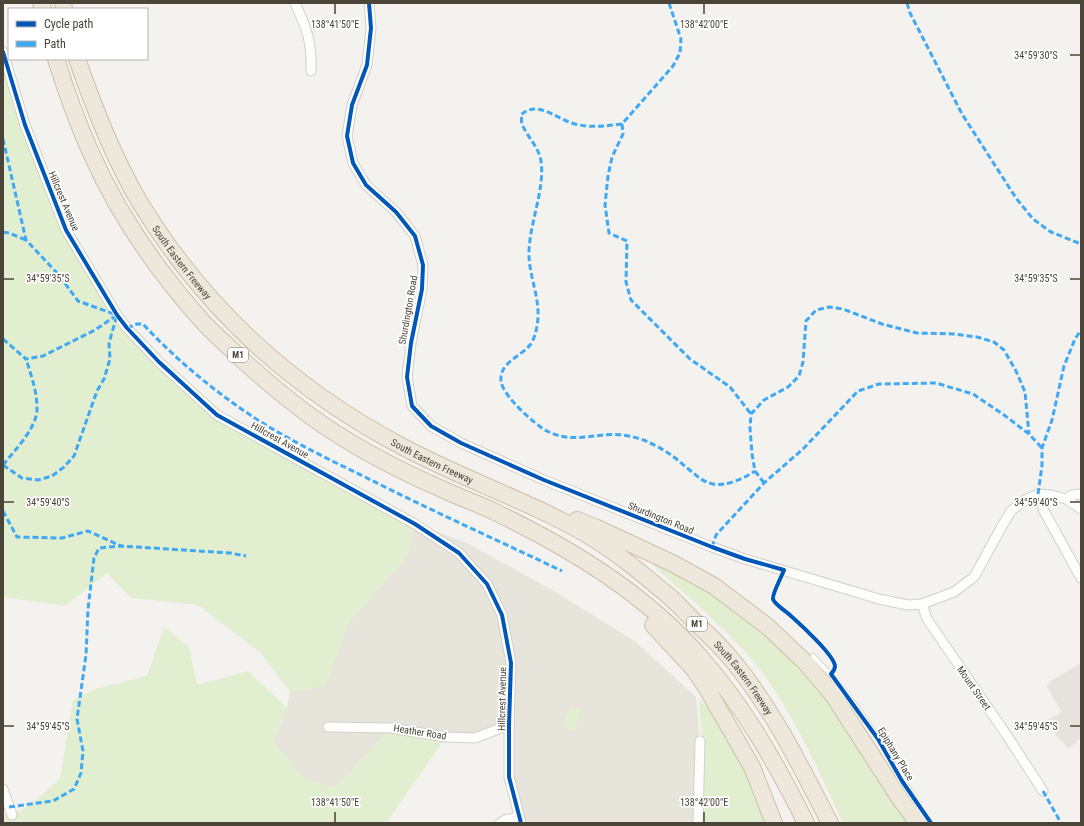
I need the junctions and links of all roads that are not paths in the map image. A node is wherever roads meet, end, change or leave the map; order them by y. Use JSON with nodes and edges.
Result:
{"nodes":[{"id":1,"x":295,"y":3,"type":"edge"},
{"id":2,"x":369,"y":3,"type":"edge"},
{"id":3,"x":3,"y":52,"type":"edge"},
{"id":4,"x":56,"y":60,"type":"edge"},
{"id":5,"x":77,"y":60,"type":"edge"},
{"id":6,"x":311,"y":71,"type":"dead end"},
{"id":7,"x":498,"y":492,"type":"junction"},
{"id":8,"x":1038,"y":494,"type":"junction"},
{"id":9,"x":1081,"y":494,"type":"edge"},
{"id":10,"x":1066,"y":499,"type":"junction"},
{"id":11,"x":1081,"y":509,"type":"edge"},
{"id":12,"x":539,"y":534,"type":"junction"},
{"id":13,"x":1081,"y":578,"type":"edge"},
{"id":14,"x":922,"y":604,"type":"junction"},
{"id":15,"x":813,"y":656,"type":"dead end"},
{"id":16,"x":509,"y":725,"type":"junction"},
{"id":17,"x":328,"y":727,"type":"dead end"},
{"id":18,"x":700,"y":741,"type":"dead end"},
{"id":19,"x":3,"y":789,"type":"edge"},
{"id":20,"x":1043,"y":791,"type":"dead end"},
{"id":21,"x":12,"y":815,"type":"dead end"},
{"id":22,"x":520,"y":820,"type":"edge"},
{"id":23,"x":500,"y":823,"type":"edge"},
{"id":24,"x":698,"y":823,"type":"edge"},
{"id":25,"x":774,"y":823,"type":"edge"},
{"id":26,"x":806,"y":823,"type":"edge"},
{"id":27,"x":830,"y":823,"type":"edge"},
{"id":28,"x":918,"y":823,"type":"edge"},
{"id":29,"x":931,"y":823,"type":"edge"}],
"edges":[{"from":1,"to":6,"type":"street"},
{"from":2,"to":14,"type":"street","name":"Shurdington Road"},
{"from":3,"to":16,"type":"street","name":"Hillcrest Avenue"},
{"from":4,"to":12,"type":"highway","name":"South Eastern Freeway","number":"M1"},
{"from":5,"to":7,"type":"highway","name":"South Eastern Freeway","number":"M1"},
{"from":7,"to":27,"type":"highway","name":"South Eastern Freeway","number":"M1"},
{"from":7,"to":28,"type":"highway","number":"M1"},
{"from":8,"to":10,"type":"street"},
{"from":8,"to":13,"type":"street"},
{"from":8,"to":14,"type":"street","name":"Shurdington Road"},
{"from":9,"to":10,"type":"street"},
{"from":10,"to":11,"type":"street"},
{"from":12,"to":25,"type":"highway"},
{"from":12,"to":26,"type":"highway","name":"South Eastern Freeway","number":"M1"},
{"from":14,"to":20,"type":"street","name":"Mount Street"},
{"from":15,"to":29,"type":"lane","name":"Epiphany Place"},
{"from":16,"to":17,"type":"street","name":"Heather Road"},
{"from":16,"to":22,"type":"street","name":"Hillcrest Avenue"},
{"from":18,"to":24,"type":"street"},
{"from":19,"to":21,"type":"street"},
{"from":22,"to":23,"type":"street","name":"Hillcrest Avenue"}]}
